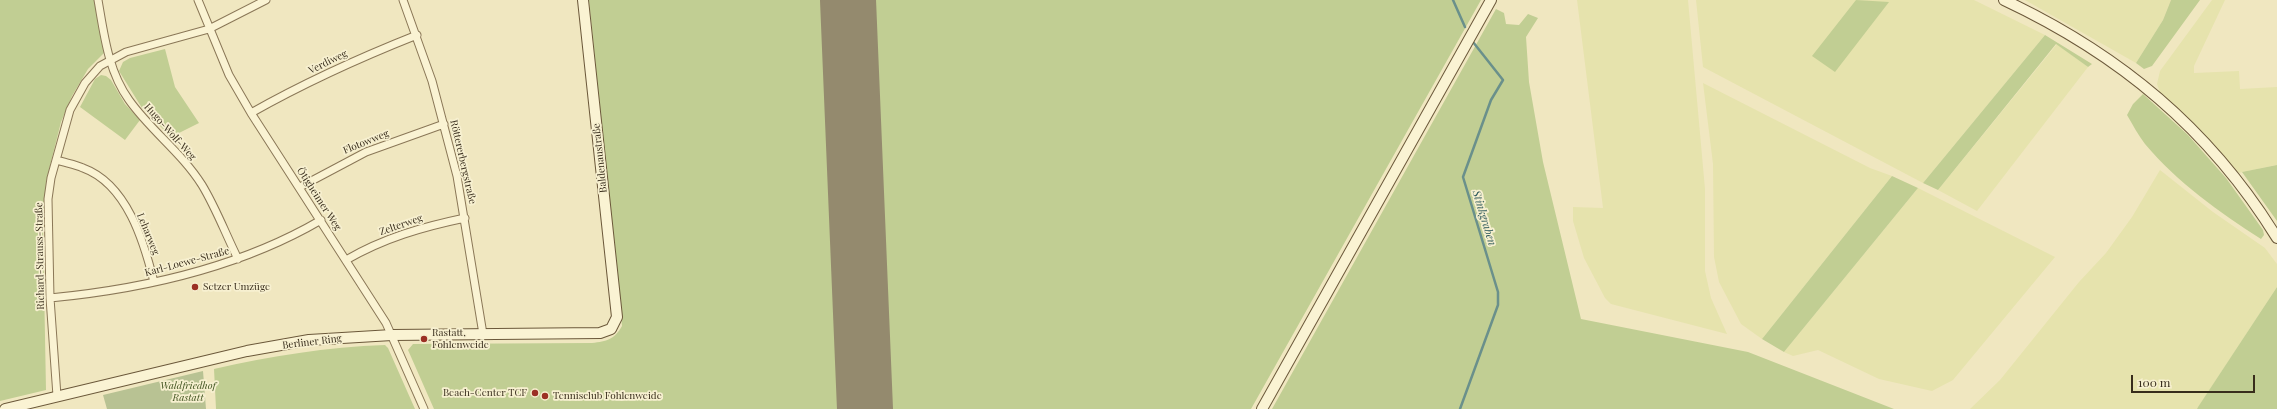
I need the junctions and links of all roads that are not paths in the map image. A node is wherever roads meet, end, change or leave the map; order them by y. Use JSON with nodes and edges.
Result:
{"nodes":[{"id":1,"x":98,"y":0,"type":"edge"},
{"id":2,"x":198,"y":0,"type":"edge"},
{"id":3,"x":266,"y":0,"type":"edge"},
{"id":4,"x":403,"y":0,"type":"edge"},
{"id":5,"x":582,"y":0,"type":"edge"},
{"id":6,"x":1491,"y":0,"type":"edge"},
{"id":7,"x":2004,"y":0,"type":"edge"},
{"id":8,"x":209,"y":29,"type":"junction"},
{"id":9,"x":417,"y":35,"type":"junction"},
{"id":10,"x":110,"y":60,"type":"junction"},
{"id":11,"x":251,"y":113,"type":"junction"},
{"id":12,"x":444,"y":124,"type":"junction"},
{"id":13,"x":57,"y":160,"type":"junction"},
{"id":14,"x":300,"y":187,"type":"junction"},
{"id":15,"x":465,"y":218,"type":"junction"},
{"id":16,"x":321,"y":220,"type":"junction"},
{"id":17,"x":2277,"y":238,"type":"edge"},
{"id":18,"x":238,"y":259,"type":"junction"},
{"id":19,"x":346,"y":260,"type":"junction"},
{"id":20,"x":154,"y":282,"type":"junction"},
{"id":21,"x":50,"y":298,"type":"junction"},
{"id":22,"x":617,"y":317,"type":"joint"},
{"id":23,"x":483,"y":334,"type":"junction"},
{"id":24,"x":392,"y":335,"type":"junction"},
{"id":25,"x":57,"y":396,"type":"junction"},
{"id":26,"x":5,"y":409,"type":"edge"},
{"id":27,"x":424,"y":409,"type":"edge"},
{"id":28,"x":1262,"y":409,"type":"edge"}],
"edges":[{"from":1,"to":10,"type":"street","name":"Hugo-Wolf-Weg"},
{"from":2,"to":8,"type":"street","name":"Ötigheimer Weg"},
{"from":3,"to":8,"type":"street","name":"Richard-Strauss-Straße"},
{"from":4,"to":9,"type":"street","name":"Röttererbergstraße"},
{"from":5,"to":22,"type":"street","name":"Baldenaustraße"},
{"from":6,"to":28,"type":"street"},
{"from":7,"to":17,"type":"street"},
{"from":8,"to":10,"type":"street","name":"Richard-Strauss-Straße"},
{"from":8,"to":11,"type":"street","name":"Ötigheimer Weg"},
{"from":9,"to":11,"type":"street","name":"Verdiweg"},
{"from":9,"to":12,"type":"street","name":"Röttererbergstraße"},
{"from":10,"to":13,"type":"street","name":"Richard-Strauss-Straße"},
{"from":10,"to":18,"type":"street","name":"Hugo-Wolf-Weg"},
{"from":11,"to":14,"type":"street","name":"Ötigheimer Weg"},
{"from":12,"to":14,"type":"street","name":"Flotowweg"},
{"from":12,"to":15,"type":"street","name":"Röttererbergstraße"},
{"from":13,"to":20,"type":"street","name":"Leharweg"},
{"from":13,"to":21,"type":"street","name":"Richard-Strauss-Straße"},
{"from":14,"to":16,"type":"street","name":"Ötigheimer Weg"},
{"from":15,"to":19,"type":"street","name":"Zelterweg"},
{"from":15,"to":23,"type":"street","name":"Röttererbergstraße"},
{"from":16,"to":18,"type":"street","name":"Karl-Loewe-Straße"},
{"from":16,"to":19,"type":"street","name":"Ötigheimer Weg"},
{"from":18,"to":20,"type":"street","name":"Karl-Loewe-Straße"},
{"from":19,"to":24,"type":"street","name":"Ötigheimer Weg"},
{"from":20,"to":21,"type":"street","name":"Karl-Loewe-Straße"},
{"from":21,"to":25,"type":"street","name":"Richard-Strauss-Straße"},
{"from":22,"to":23,"type":"street","name":"Berliner Ring"},
{"from":23,"to":24,"type":"street","name":"Berliner Ring"},
{"from":24,"to":25,"type":"street","name":"Berliner Ring"},
{"from":24,"to":27,"type":"street","name":"Ötigheimer Weg"},
{"from":25,"to":26,"type":"street","name":"Berliner Ring"}]}
